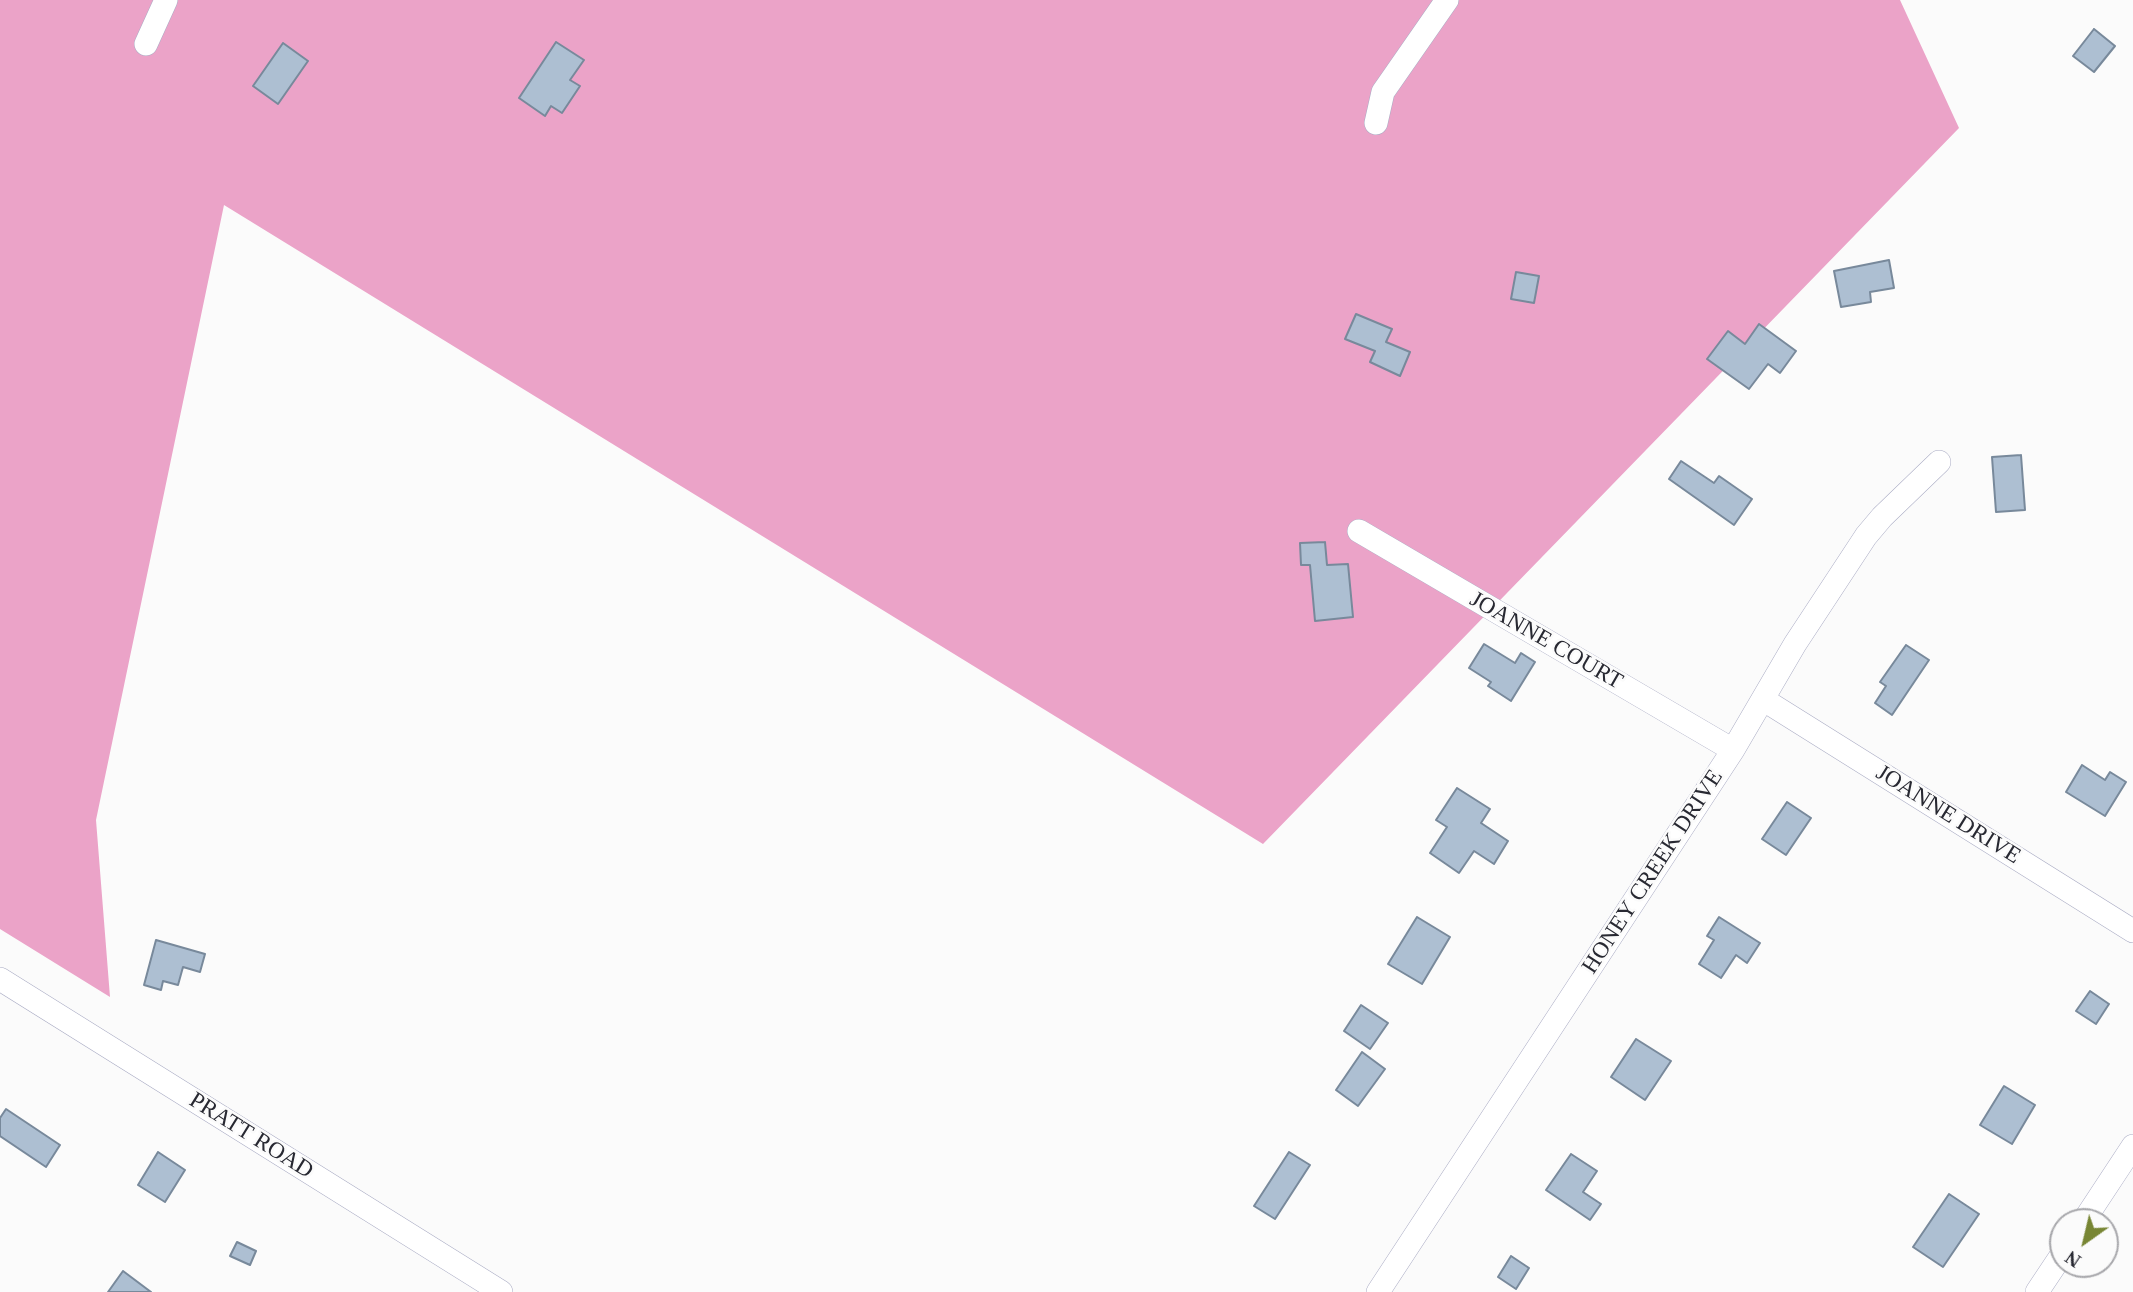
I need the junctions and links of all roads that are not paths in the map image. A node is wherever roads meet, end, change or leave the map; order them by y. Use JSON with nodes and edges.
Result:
{"nodes":[{"id":1,"x":166,"y":0,"type":"edge"},
{"id":2,"x":1447,"y":0,"type":"edge"},
{"id":3,"x":146,"y":44,"type":"dead end"},
{"id":4,"x":1376,"y":124,"type":"dead end"},
{"id":5,"x":1939,"y":462,"type":"dead end"},
{"id":6,"x":1359,"y":531,"type":"dead end"},
{"id":7,"x":1764,"y":700,"type":"junction"},
{"id":8,"x":1733,"y":750,"type":"junction"},
{"id":9,"x":2133,"y":931,"type":"edge"},
{"id":10,"x":0,"y":979,"type":"edge"},
{"id":11,"x":2133,"y":1146,"type":"edge"},
{"id":12,"x":2092,"y":1208,"type":"edge"},
{"id":13,"x":2049,"y":1274,"type":"edge"},
{"id":14,"x":501,"y":1292,"type":"edge"},
{"id":15,"x":1378,"y":1292,"type":"edge"},
{"id":16,"x":2037,"y":1292,"type":"edge"}],
"edges":[{"from":1,"to":3,"type":"street"},
{"from":2,"to":4,"type":"street"},
{"from":5,"to":7,"type":"street","name":"HONEY CREEK DRIVE"},
{"from":6,"to":8,"type":"street","name":"JOANNE COURT"},
{"from":7,"to":8,"type":"street","name":"HONEY CREEK DRIVE"},
{"from":7,"to":9,"type":"street","name":"JOANNE DRIVE"},
{"from":8,"to":15,"type":"street","name":"HONEY CREEK DRIVE"},
{"from":10,"to":14,"type":"street","name":"PRATT ROAD"},
{"from":11,"to":12,"type":"street"},
{"from":13,"to":16,"type":"street"}]}
